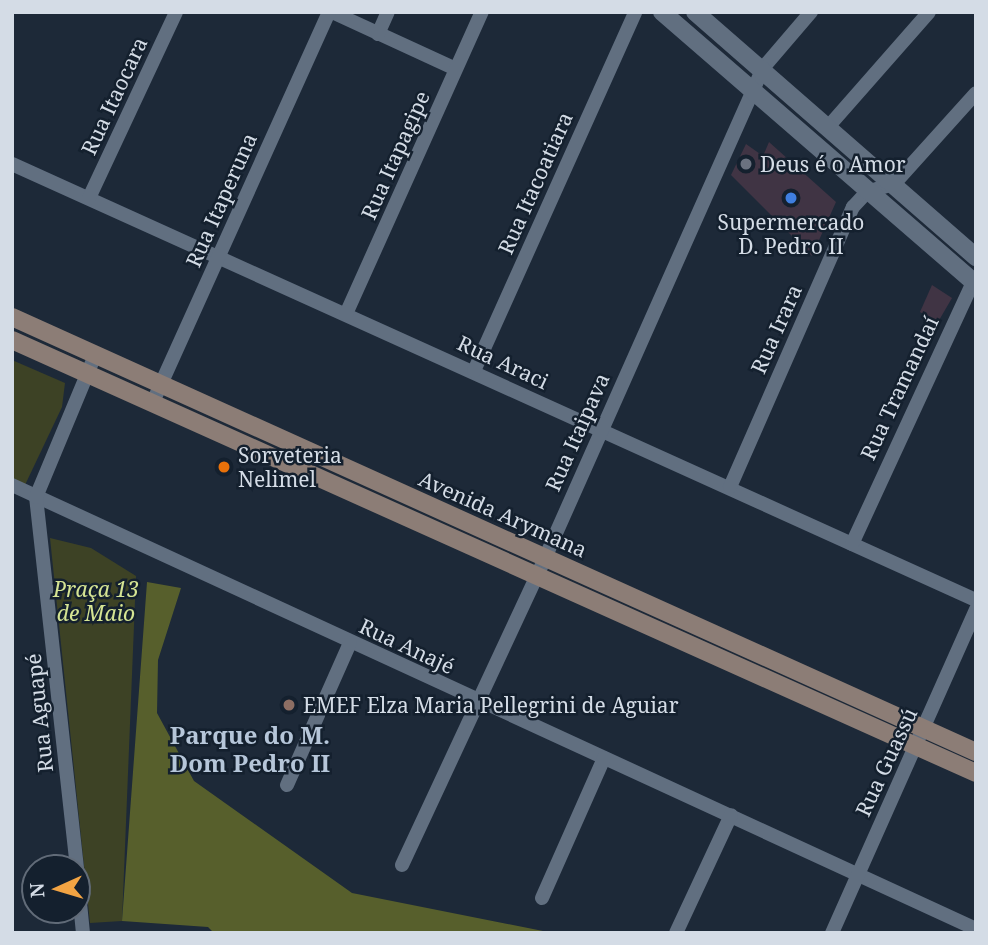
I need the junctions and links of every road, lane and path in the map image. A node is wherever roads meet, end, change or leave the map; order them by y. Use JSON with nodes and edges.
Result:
{"nodes":[{"id":1,"x":176,"y":12,"type":"edge"},
{"id":2,"x":330,"y":12,"type":"edge"},
{"id":3,"x":388,"y":12,"type":"edge"},
{"id":4,"x":482,"y":12,"type":"edge"},
{"id":5,"x":635,"y":12,"type":"edge"},
{"id":6,"x":662,"y":12,"type":"edge"},
{"id":7,"x":695,"y":12,"type":"edge"},
{"id":8,"x":811,"y":12,"type":"edge"},
{"id":9,"x":929,"y":12,"type":"edge"},
{"id":10,"x":379,"y":34,"type":"junction"},
{"id":11,"x":763,"y":68,"type":"junction"},
{"id":12,"x":456,"y":69,"type":"junction"},
{"id":13,"x":753,"y":90,"type":"junction"},
{"id":14,"x":976,"y":93,"type":"edge"},
{"id":15,"x":828,"y":127,"type":"junction"},
{"id":16,"x":12,"y":164,"type":"edge"},
{"id":17,"x":894,"y":184,"type":"junction"},
{"id":18,"x":867,"y":192,"type":"junction"},
{"id":19,"x":89,"y":198,"type":"junction"},
{"id":20,"x":973,"y":249,"type":"edge"},
{"id":21,"x":218,"y":256,"type":"junction"},
{"id":22,"x":974,"y":283,"type":"edge"},
{"id":23,"x":346,"y":314,"type":"junction"},
{"id":24,"x":12,"y":317,"type":"edge"},
{"id":25,"x":12,"y":340,"type":"edge"},
{"id":26,"x":95,"y":355,"type":"junction"},
{"id":27,"x":474,"y":371,"type":"junction"},
{"id":28,"x":88,"y":375,"type":"junction"},
{"id":29,"x":162,"y":383,"type":"junction"},
{"id":30,"x":152,"y":404,"type":"junction"},
{"id":31,"x":599,"y":431,"type":"junction"},
{"id":32,"x":12,"y":485,"type":"edge"},
{"id":33,"x":730,"y":487,"type":"junction"},
{"id":34,"x":36,"y":498,"type":"junction"},
{"id":35,"x":852,"y":544,"type":"junction"},
{"id":36,"x":545,"y":558,"type":"junction"},
{"id":37,"x":535,"y":577,"type":"junction"},
{"id":38,"x":976,"y":600,"type":"edge"},
{"id":39,"x":976,"y":609,"type":"edge"},
{"id":40,"x":351,"y":643,"type":"junction"},
{"id":41,"x":477,"y":702,"type":"junction"},
{"id":42,"x":924,"y":730,"type":"junction"},
{"id":43,"x":915,"y":748,"type":"junction"},
{"id":44,"x":976,"y":752,"type":"edge"},
{"id":45,"x":604,"y":758,"type":"junction"},
{"id":46,"x":976,"y":774,"type":"edge"},
{"id":47,"x":287,"y":785,"type":"dead end"},
{"id":48,"x":731,"y":815,"type":"junction"},
{"id":49,"x":75,"y":854,"type":"edge"},
{"id":50,"x":402,"y":865,"type":"dead end"},
{"id":51,"x":858,"y":872,"type":"junction"},
{"id":52,"x":542,"y":898,"type":"dead end"},
{"id":53,"x":976,"y":929,"type":"edge"},
{"id":54,"x":83,"y":932,"type":"edge"},
{"id":55,"x":78,"y":933,"type":"edge"},
{"id":56,"x":676,"y":933,"type":"edge"},
{"id":57,"x":832,"y":933,"type":"edge"}],
"edges":[{"from":1,"to":19,"type":"street","name":"Rua Itaocara"},
{"from":2,"to":10,"type":"street"},
{"from":2,"to":21,"type":"street","name":"Rua Itaperuna"},
{"from":3,"to":10,"type":"street"},
{"from":4,"to":12,"type":"street","name":"Rua Itapagipe"},
{"from":5,"to":27,"type":"street","name":"Rua Itacoatiara"},
{"from":6,"to":13,"type":"street"},
{"from":7,"to":11,"type":"street"},
{"from":8,"to":11,"type":"street","name":"Rua Itaipava"},
{"from":9,"to":15,"type":"street"},
{"from":10,"to":12,"type":"street"},
{"from":11,"to":13,"type":"street","name":"Rua Itaipava"},
{"from":11,"to":15,"type":"street"},
{"from":12,"to":23,"type":"street","name":"Rua Itapagipe"},
{"from":13,"to":18,"type":"street"},
{"from":13,"to":31,"type":"street","name":"Rua Itaipava"},
{"from":14,"to":17,"type":"street"},
{"from":15,"to":17,"type":"street"},
{"from":16,"to":19,"type":"street","name":"Rua Araci"},
{"from":17,"to":18,"type":"street"},
{"from":17,"to":20,"type":"street"},
{"from":18,"to":22,"type":"street"},
{"from":18,"to":33,"type":"street","name":"Rua Irara"},
{"from":19,"to":21,"type":"street","name":"Rua Araci"},
{"from":20,"to":22,"type":"street"},
{"from":21,"to":23,"type":"street","name":"Rua Araci"},
{"from":21,"to":29,"type":"street","name":"Rua Itaperuna"},
{"from":22,"to":35,"type":"street","name":"Rua Tramandaí"},
{"from":23,"to":27,"type":"street","name":"Rua Araci"},
{"from":24,"to":26,"type":"main road","name":"Avenida Arymana"},
{"from":25,"to":28,"type":"main road","name":"Avenida Arymana"},
{"from":26,"to":28,"type":"street","name":"Rua Aguapé"},
{"from":26,"to":29,"type":"main road","name":"Avenida Arymana"},
{"from":27,"to":31,"type":"street","name":"Rua Araci"},
{"from":28,"to":30,"type":"main road","name":"Avenida Arymana"},
{"from":28,"to":34,"type":"street","name":"Rua Aguapé"},
{"from":29,"to":30,"type":"street","name":"Rua Itaperuna"},
{"from":29,"to":36,"type":"main road","name":"Avenida Arymana"},
{"from":30,"to":37,"type":"main road","name":"Avenida Arymana"},
{"from":31,"to":33,"type":"street","name":"Rua Araci"},
{"from":31,"to":36,"type":"street","name":"Rua Itaipava"},
{"from":32,"to":34,"type":"street","name":"Rua Anajé"},
{"from":33,"to":35,"type":"street","name":"Rua Araci"},
{"from":34,"to":40,"type":"street","name":"Rua Anajé"},
{"from":34,"to":49,"type":"street","name":"Rua Aguapé"},
{"from":35,"to":38,"type":"street","name":"Rua Araci"},
{"from":36,"to":37,"type":"street","name":"Rua Itaipava"},
{"from":36,"to":42,"type":"main road","name":"Avenida Arymana"},
{"from":37,"to":41,"type":"street","name":"Rua Itaipava"},
{"from":37,"to":43,"type":"main road","name":"Avenida Arymana"},
{"from":39,"to":42,"type":"street","name":"Rua Guassú"},
{"from":40,"to":41,"type":"street","name":"Rua Anajé"},
{"from":40,"to":47,"type":"street"},
{"from":41,"to":45,"type":"street","name":"Rua Anajé"},
{"from":41,"to":50,"type":"street","name":"Rua Itaipava"},
{"from":42,"to":43,"type":"street","name":"Rua Guassú"},
{"from":42,"to":44,"type":"main road","name":"Avenida Arymana"},
{"from":43,"to":46,"type":"main road","name":"Avenida Arymana"},
{"from":43,"to":51,"type":"street","name":"Rua Guassú"},
{"from":45,"to":48,"type":"street","name":"Rua Anajé"},
{"from":45,"to":52,"type":"street"},
{"from":48,"to":51,"type":"street","name":"Rua Anajé"},
{"from":48,"to":56,"type":"street"},
{"from":51,"to":53,"type":"street","name":"Rua Anajé"},
{"from":51,"to":57,"type":"street","name":"Rua Guassú"},
{"from":54,"to":55,"type":"street"}]}
